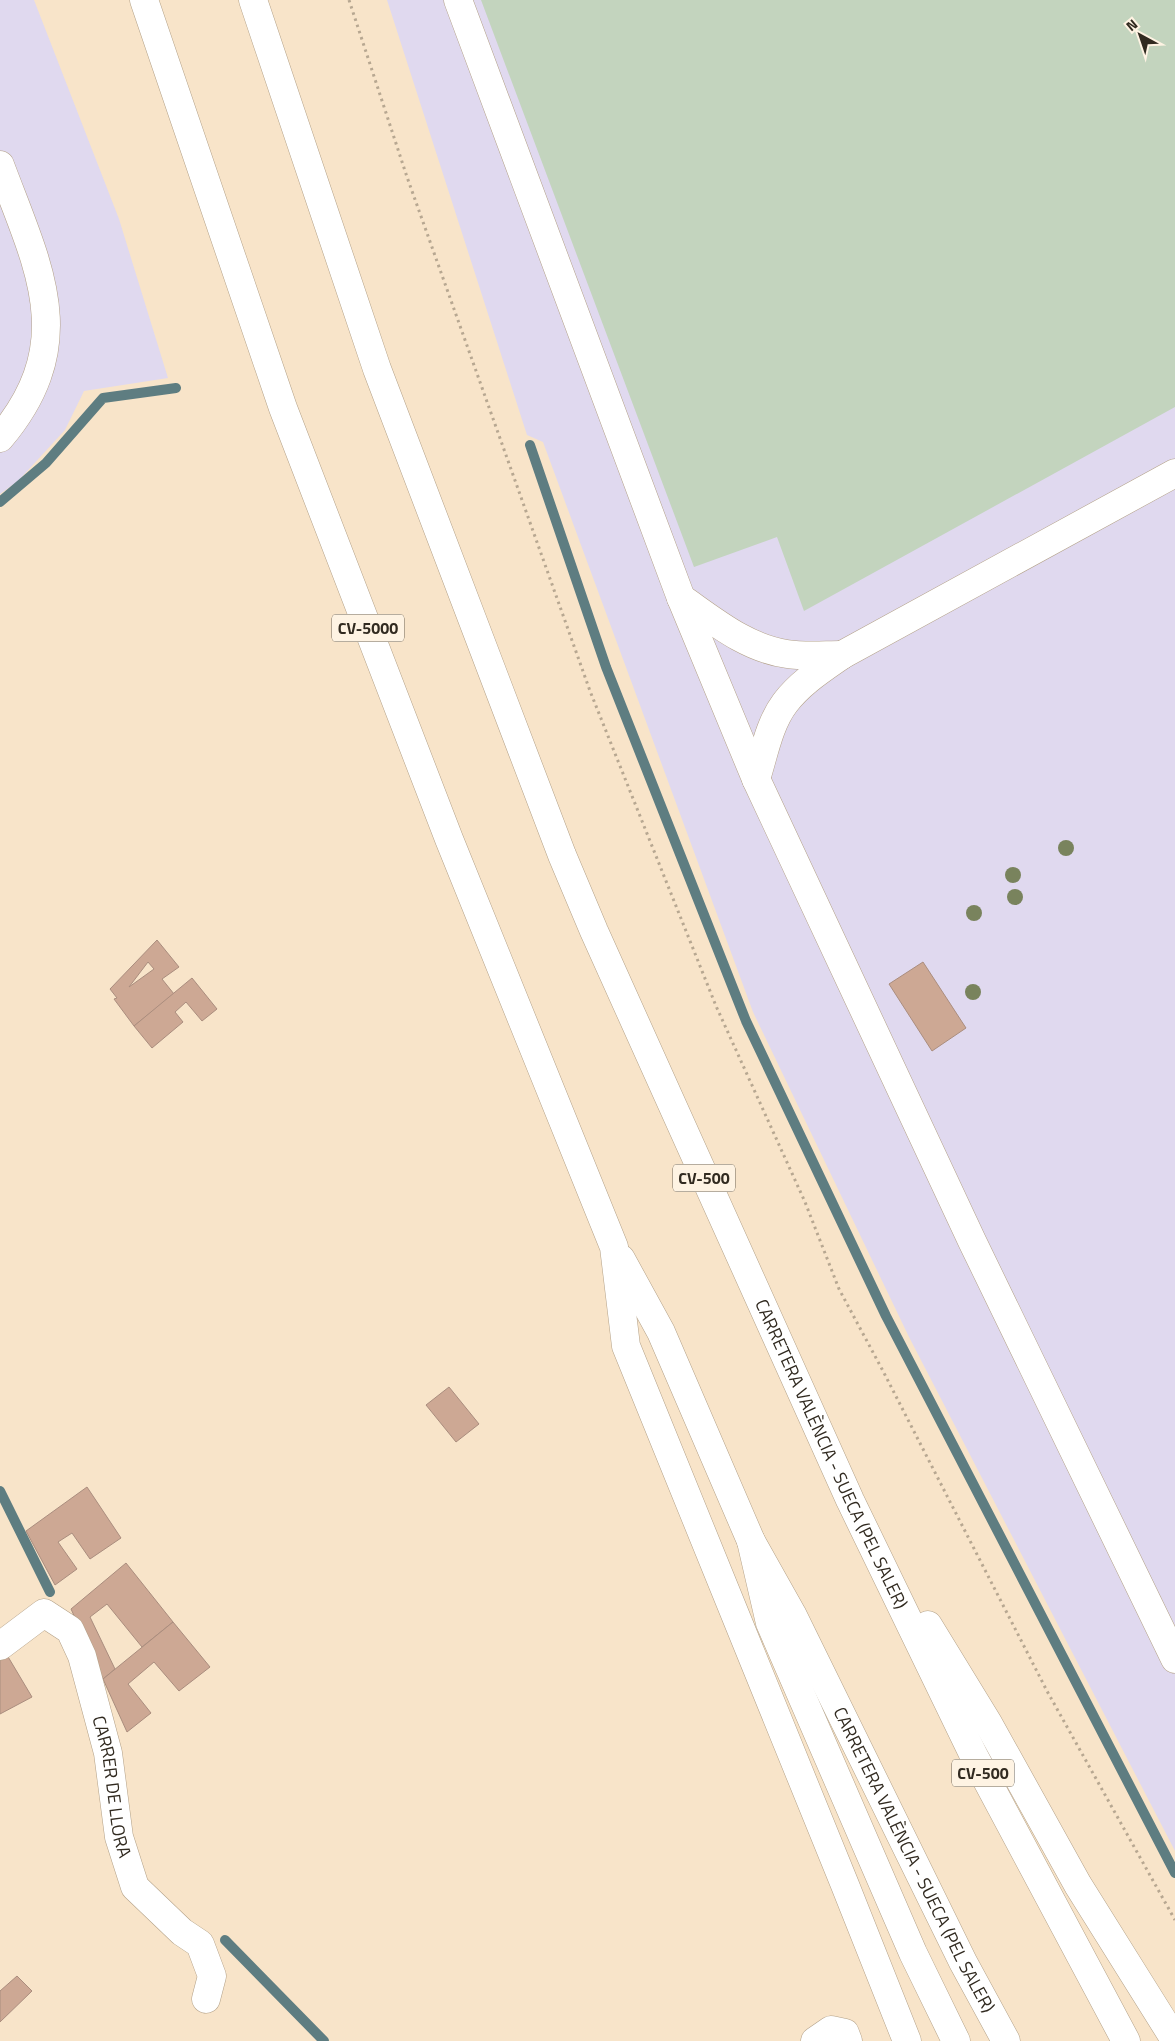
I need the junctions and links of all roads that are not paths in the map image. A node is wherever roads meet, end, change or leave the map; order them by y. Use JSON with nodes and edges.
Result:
{"nodes":[{"id":1,"x":144,"y":0,"type":"edge"},
{"id":2,"x":253,"y":0,"type":"edge"},
{"id":3,"x":458,"y":0,"type":"edge"},
{"id":4,"x":0,"y":165,"type":"edge"},
{"id":5,"x":0,"y":438,"type":"edge"},
{"id":6,"x":1175,"y":473,"type":"edge"},
{"id":7,"x":681,"y":598,"type":"junction"},
{"id":8,"x":842,"y":655,"type":"junction"},
{"id":9,"x":756,"y":779,"type":"junction"},
{"id":10,"x":614,"y":1247,"type":"junction"},
{"id":11,"x":850,"y":1500,"type":"junction"},
{"id":12,"x":751,"y":1541,"type":"junction"},
{"id":13,"x":1166,"y":1624,"type":"edge"},
{"id":14,"x":0,"y":1646,"type":"edge"},
{"id":15,"x":1175,"y":1659,"type":"edge"},
{"id":16,"x":206,"y":1999,"type":"dead end"},
{"id":17,"x":1175,"y":2040,"type":"edge"},
{"id":18,"x":815,"y":2041,"type":"edge"},
{"id":19,"x":848,"y":2041,"type":"edge"},
{"id":20,"x":907,"y":2041,"type":"edge"},
{"id":21,"x":956,"y":2041,"type":"edge"},
{"id":22,"x":1006,"y":2041,"type":"edge"},
{"id":23,"x":1126,"y":2041,"type":"edge"}],
"edges":[{"from":1,"to":10,"type":"main road","number":"CV-5000"},
{"from":2,"to":11,"type":"main road","name":"CARRETERA VALÈNCIA - SUECA (PEL SALER)","number":"CV-500"},
{"from":3,"to":7,"type":"main road"},
{"from":4,"to":5,"type":"main road"},
{"from":6,"to":8,"type":"main road"},
{"from":7,"to":8,"type":"main road"},
{"from":7,"to":9,"type":"main road"},
{"from":8,"to":9,"type":"main road"},
{"from":9,"to":13,"type":"main road"},
{"from":10,"to":12,"type":"main road","name":"CARRETERA VALÈNCIA - SUECA (PEL SALER)"},
{"from":10,"to":20,"type":"main road"},
{"from":11,"to":17,"type":"main road"},
{"from":11,"to":23,"type":"main road","name":"CARRETERA VALÈNCIA - SUECA (PEL SALER)","number":"CV-500"},
{"from":12,"to":21,"type":"main road"},
{"from":12,"to":22,"type":"main road","name":"CARRETERA VALÈNCIA - SUECA (PEL SALER)"},
{"from":13,"to":15,"type":"main road"},
{"from":14,"to":16,"type":"main road","name":"CARRER DE LLORA"},
{"from":18,"to":19,"type":"main road"}]}
